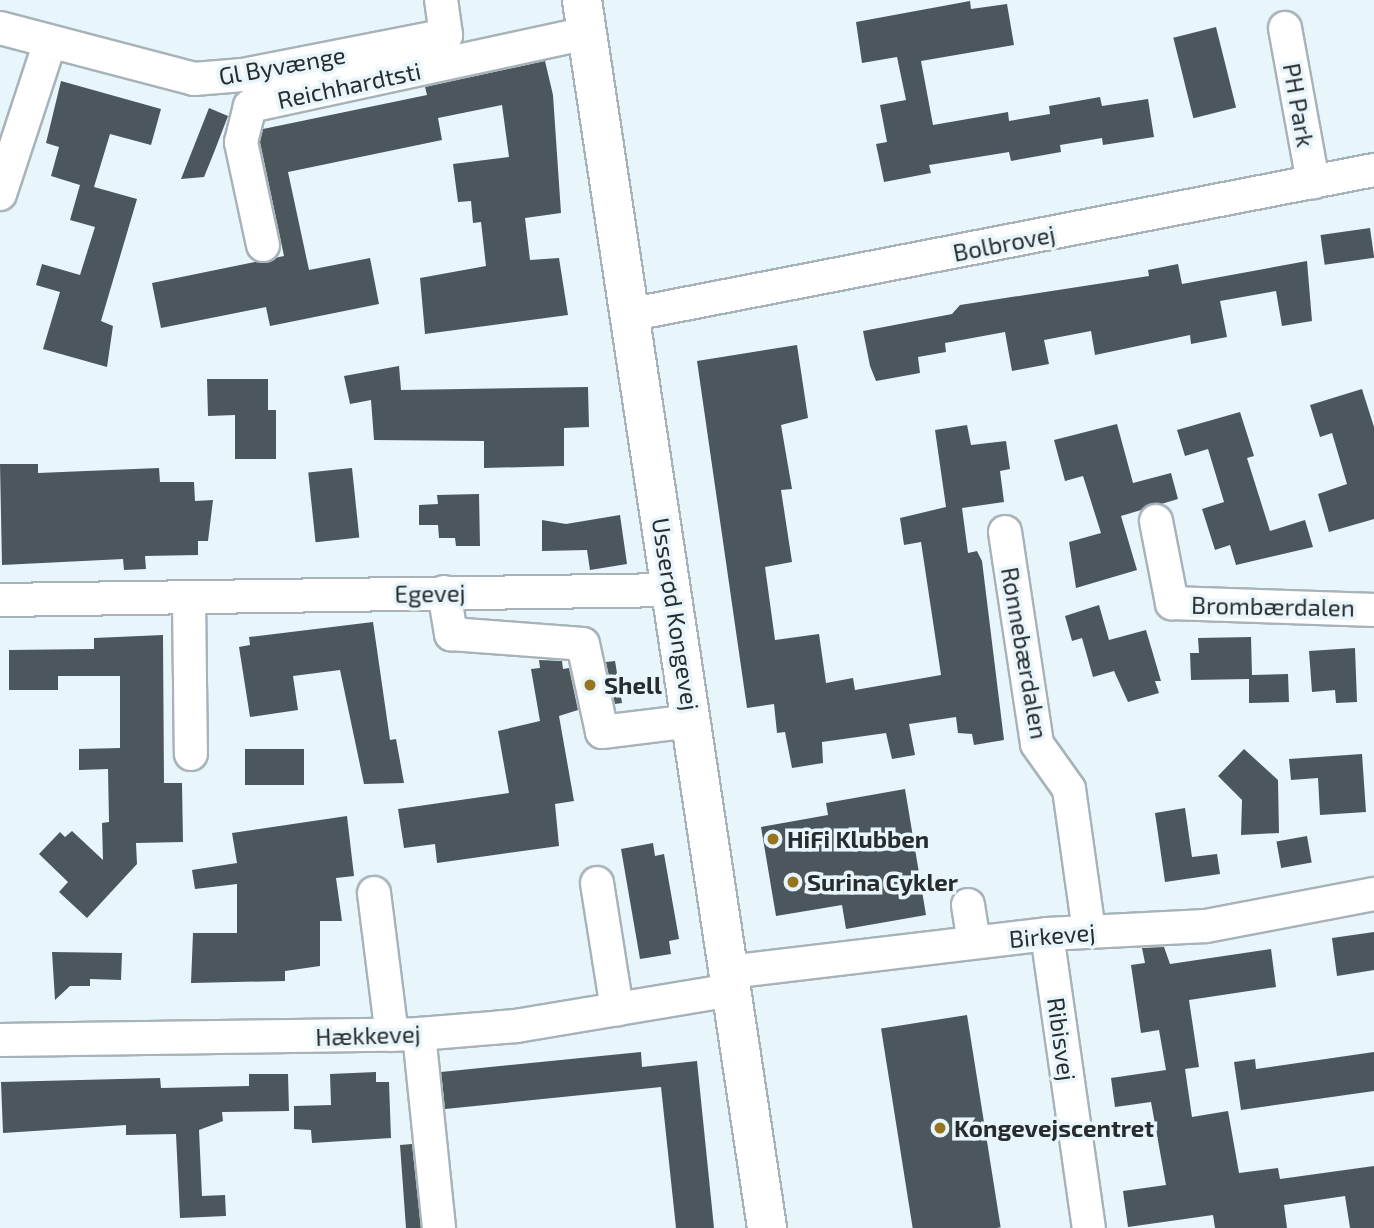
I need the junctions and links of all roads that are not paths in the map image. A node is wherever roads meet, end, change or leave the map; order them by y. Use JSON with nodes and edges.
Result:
{"nodes":[{"id":1,"x":441,"y":0,"type":"edge"},
{"id":2,"x":584,"y":17,"type":"edge"},
{"id":3,"x":0,"y":27,"type":"edge"},
{"id":4,"x":1285,"y":28,"type":"dead end"},
{"id":5,"x":50,"y":42,"type":"junction"},
{"id":6,"x":1374,"y":170,"type":"edge"},
{"id":7,"x":1313,"y":182,"type":"junction"},
{"id":8,"x":0,"y":194,"type":"edge"},
{"id":9,"x":263,"y":246,"type":"dead end"},
{"id":10,"x":633,"y":314,"type":"junction"},
{"id":11,"x":1156,"y":521,"type":"dead end"},
{"id":12,"x":1005,"y":533,"type":"dead end"},
{"id":13,"x":672,"y":590,"type":"junction"},
{"id":14,"x":580,"y":591,"type":"junction"},
{"id":15,"x":444,"y":592,"type":"junction"},
{"id":16,"x":189,"y":599,"type":"junction"},
{"id":17,"x":0,"y":600,"type":"edge"},
{"id":18,"x":1374,"y":610,"type":"edge"},
{"id":19,"x":583,"y":644,"type":"junction"},
{"id":20,"x":692,"y":720,"type":"junction"},
{"id":21,"x":191,"y":754,"type":"dead end"},
{"id":22,"x":597,"y":883,"type":"dead end"},
{"id":23,"x":374,"y":893,"type":"dead end"},
{"id":24,"x":1374,"y":894,"type":"edge"},
{"id":25,"x":968,"y":905,"type":"dead end"},
{"id":26,"x":1089,"y":931,"type":"junction"},
{"id":27,"x":1047,"y":934,"type":"junction"},
{"id":28,"x":974,"y":942,"type":"junction"},
{"id":29,"x":731,"y":981,"type":"junction"},
{"id":30,"x":617,"y":1009,"type":"junction"},
{"id":31,"x":406,"y":1035,"type":"junction"},
{"id":32,"x":0,"y":1040,"type":"edge"},
{"id":33,"x":439,"y":1228,"type":"edge"},
{"id":34,"x":767,"y":1228,"type":"edge"},
{"id":35,"x":1089,"y":1228,"type":"edge"}],
"edges":[{"from":1,"to":5,"type":"street","name":"Gl Byvænge"},
{"from":2,"to":9,"type":"street","name":"Reichhardtsti"},
{"from":2,"to":10,"type":"main road","name":"Usserød Kongevej"},
{"from":3,"to":5,"type":"street","name":"Gl Byvænge"},
{"from":4,"to":7,"type":"street","name":"PH Park"},
{"from":5,"to":8,"type":"street"},
{"from":6,"to":7,"type":"street","name":"Bolbrovej"},
{"from":7,"to":10,"type":"street","name":"Bolbrovej"},
{"from":10,"to":13,"type":"main road","name":"Usserød Kongevej"},
{"from":11,"to":18,"type":"street","name":"Brombærdalen"},
{"from":12,"to":26,"type":"street","name":"Rønnebærdalen"},
{"from":13,"to":14,"type":"street","name":"Egevej"},
{"from":13,"to":20,"type":"main road","name":"Usserød Kongevej"},
{"from":14,"to":15,"type":"street","name":"Egevej"},
{"from":14,"to":19,"type":"street"},
{"from":15,"to":16,"type":"street","name":"Egevej"},
{"from":15,"to":19,"type":"street"},
{"from":16,"to":17,"type":"street","name":"Egevej"},
{"from":16,"to":21,"type":"street"},
{"from":19,"to":20,"type":"street"},
{"from":20,"to":29,"type":"main road","name":"Usserød Kongevej"},
{"from":22,"to":30,"type":"street"},
{"from":23,"to":31,"type":"street"},
{"from":24,"to":26,"type":"street","name":"Birkevej"},
{"from":25,"to":28,"type":"street"},
{"from":26,"to":27,"type":"street","name":"Birkevej"},
{"from":27,"to":28,"type":"street","name":"Birkevej"},
{"from":27,"to":35,"type":"street","name":"Ribisvej"},
{"from":28,"to":29,"type":"street","name":"Birkevej"},
{"from":29,"to":30,"type":"street","name":"Hækkevej"},
{"from":29,"to":34,"type":"main road","name":"Usserød Kongevej"},
{"from":30,"to":31,"type":"street","name":"Hækkevej"},
{"from":31,"to":32,"type":"street","name":"Hækkevej"},
{"from":31,"to":33,"type":"street"}]}
